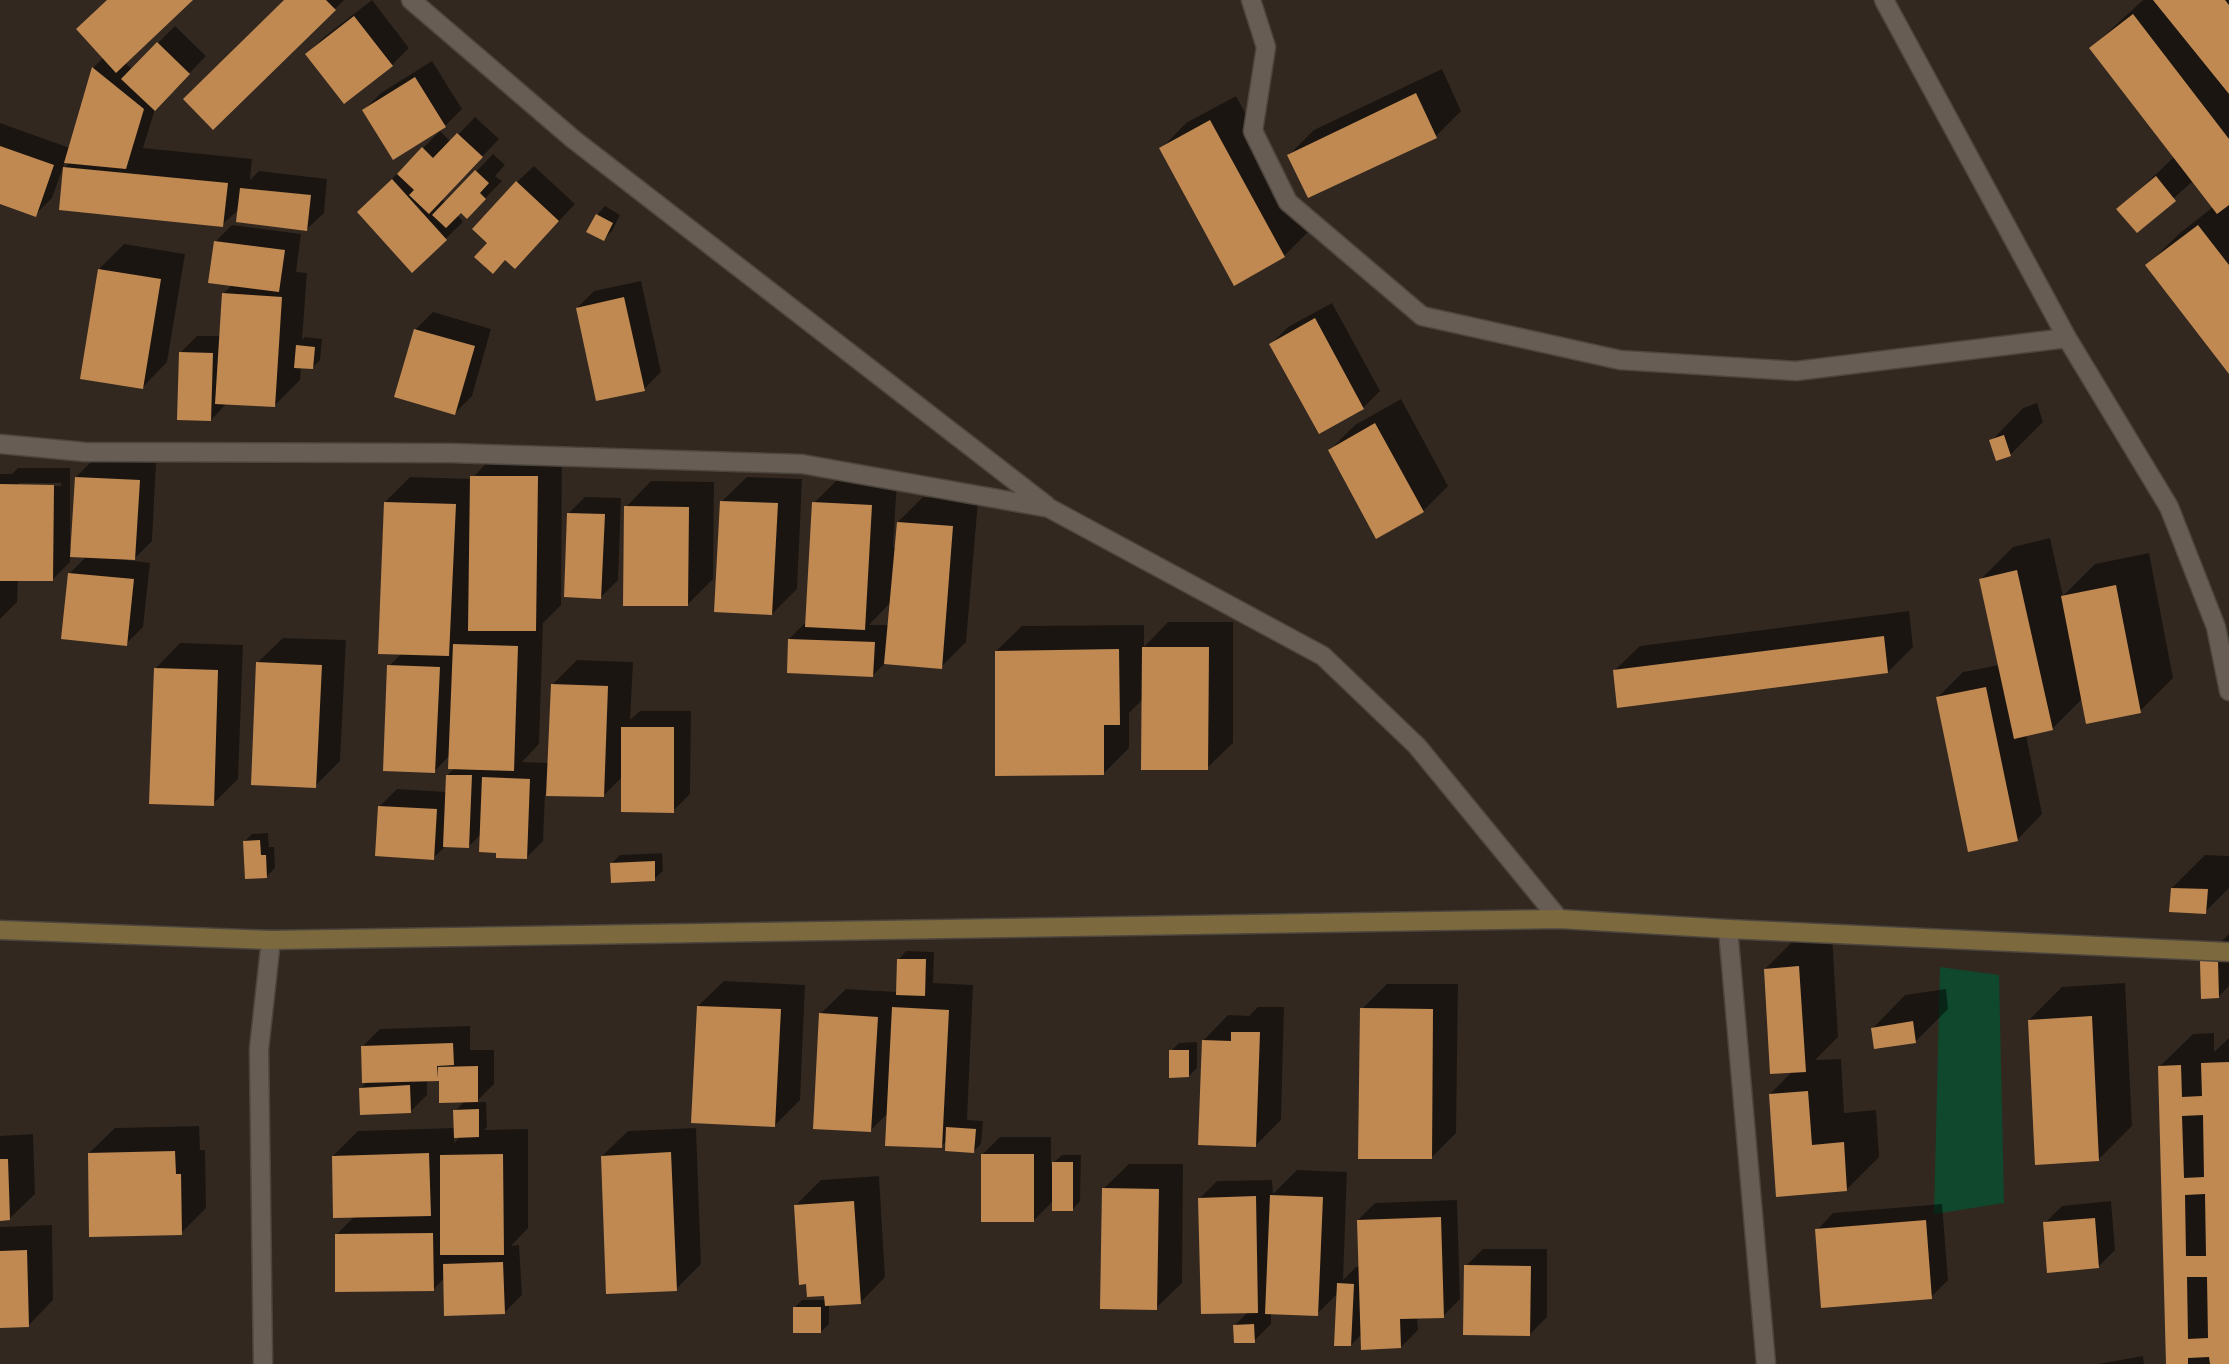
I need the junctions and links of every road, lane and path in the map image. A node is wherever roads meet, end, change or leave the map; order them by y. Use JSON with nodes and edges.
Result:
{"nodes":[{"id":1,"x":411,"y":0,"type":"edge"},
{"id":2,"x":1251,"y":0,"type":"edge"},
{"id":3,"x":1884,"y":0,"type":"edge"},
{"id":4,"x":2067,"y":338,"type":"junction"},
{"id":5,"x":0,"y":444,"type":"edge"},
{"id":6,"x":1049,"y":508,"type":"junction"},
{"id":7,"x":2229,"y":691,"type":"edge"},
{"id":8,"x":1559,"y":919,"type":"junction"},
{"id":9,"x":1728,"y":929,"type":"junction"},
{"id":10,"x":0,"y":930,"type":"edge"},
{"id":11,"x":271,"y":940,"type":"junction"},
{"id":12,"x":2229,"y":952,"type":"edge"},
{"id":13,"x":263,"y":1364,"type":"edge"},
{"id":14,"x":1766,"y":1364,"type":"edge"}],
"edges":[{"from":1,"to":6,"type":"street"},
{"from":2,"to":4,"type":"street"},
{"from":3,"to":4,"type":"street"},
{"from":4,"to":7,"type":"street"},
{"from":5,"to":6,"type":"street"},
{"from":6,"to":8,"type":"street"},
{"from":8,"to":9,"type":"main road"},
{"from":8,"to":11,"type":"main road"},
{"from":9,"to":12,"type":"main road"},
{"from":9,"to":14,"type":"street"},
{"from":10,"to":11,"type":"main road"},
{"from":11,"to":13,"type":"street"}]}
